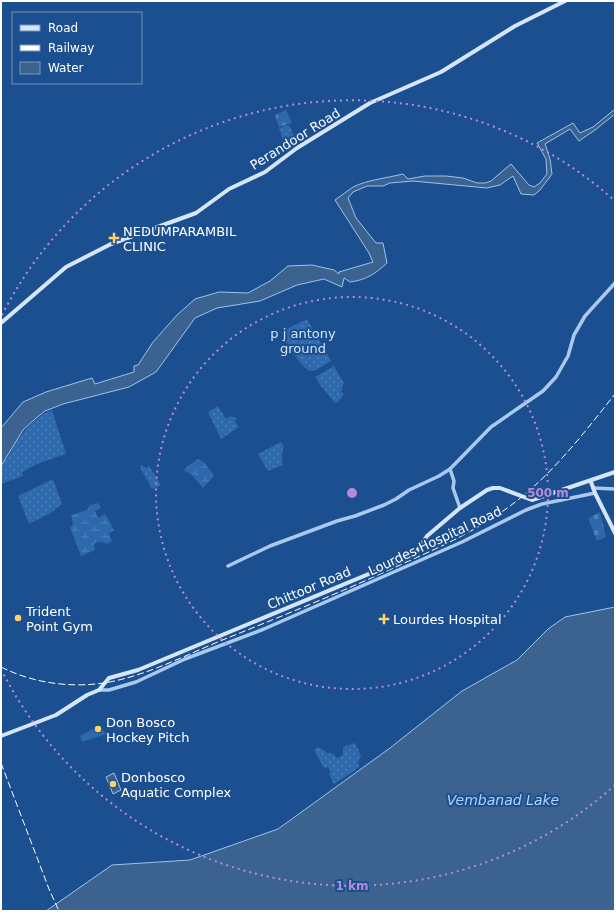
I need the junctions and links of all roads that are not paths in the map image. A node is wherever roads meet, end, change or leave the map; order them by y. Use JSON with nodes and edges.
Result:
{"nodes":[{"id":1,"x":565,"y":1,"type":"edge"},
{"id":2,"x":615,"y":283,"type":"edge"},
{"id":3,"x":1,"y":323,"type":"edge"},
{"id":4,"x":450,"y":469,"type":"junction"},
{"id":5,"x":615,"y":472,"type":"edge"},
{"id":6,"x":591,"y":482,"type":"junction"},
{"id":7,"x":593,"y":488,"type":"junction"},
{"id":8,"x":615,"y":489,"type":"edge"},
{"id":9,"x":595,"y":493,"type":"junction"},
{"id":10,"x":460,"y":508,"type":"junction"},
{"id":11,"x":615,"y":533,"type":"edge"},
{"id":12,"x":228,"y":566,"type":"dead end"},
{"id":13,"x":99,"y":690,"type":"junction"},
{"id":14,"x":1,"y":736,"type":"edge"}],
"edges":[{"from":1,"to":3,"type":"main road","name":"Perandoor Road"},
{"from":2,"to":4,"type":"street"},
{"from":4,"to":10,"type":"street"},
{"from":4,"to":12,"type":"street"},
{"from":5,"to":6,"type":"main road","name":"Chittoor Road"},
{"from":6,"to":7,"type":"main road"},
{"from":6,"to":10,"type":"main road","name":"Chittoor Road"},
{"from":7,"to":8,"type":"street"},
{"from":7,"to":9,"type":"main road"},
{"from":9,"to":11,"type":"main road"},
{"from":9,"to":13,"type":"street","name":"Lourdes Hospital Road"},
{"from":10,"to":13,"type":"main road","name":"Chittoor Road"},
{"from":13,"to":14,"type":"main road","name":"Chittoor Road"}]}
